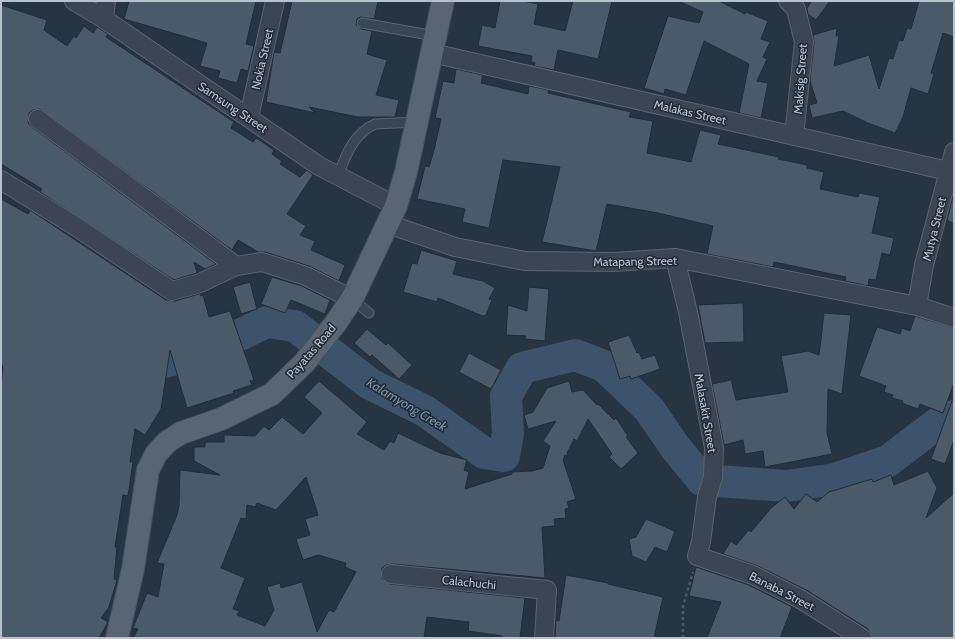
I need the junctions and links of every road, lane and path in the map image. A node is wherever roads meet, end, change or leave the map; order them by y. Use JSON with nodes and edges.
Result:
{"nodes":[{"id":1,"x":74,"y":1,"type":"edge"},
{"id":2,"x":106,"y":1,"type":"edge"},
{"id":3,"x":275,"y":1,"type":"edge"},
{"id":4,"x":443,"y":1,"type":"edge"},
{"id":5,"x":788,"y":1,"type":"edge"},
{"id":6,"x":104,"y":19,"type":"junction"},
{"id":7,"x":362,"y":23,"type":"dead end"},
{"id":8,"x":433,"y":44,"type":"junction"},
{"id":9,"x":248,"y":118,"type":"junction"},
{"id":10,"x":38,"y":119,"type":"dead end"},
{"id":11,"x":416,"y":122,"type":"junction"},
{"id":12,"x":794,"y":136,"type":"junction"},
{"id":13,"x":954,"y":152,"type":"edge"},
{"id":14,"x":948,"y":171,"type":"junction"},
{"id":15,"x":338,"y":176,"type":"junction"},
{"id":16,"x":1,"y":180,"type":"edge"},
{"id":17,"x":392,"y":215,"type":"junction"},
{"id":18,"x":675,"y":258,"type":"junction"},
{"id":19,"x":236,"y":266,"type":"junction"},
{"id":20,"x":352,"y":299,"type":"junction"},
{"id":21,"x":917,"y":306,"type":"junction"},
{"id":22,"x":369,"y":313,"type":"dead end"},
{"id":23,"x":954,"y":318,"type":"edge"},
{"id":24,"x":697,"y":556,"type":"junction"},
{"id":25,"x":391,"y":574,"type":"dead end"},
{"id":26,"x":117,"y":638,"type":"edge"},
{"id":27,"x":544,"y":638,"type":"edge"},
{"id":28,"x":683,"y":638,"type":"edge"},
{"id":29,"x":862,"y":638,"type":"edge"}],
"edges":[{"from":1,"to":6,"type":"street","name":"Samsung Street"},
{"from":2,"to":6,"type":"street"},
{"from":3,"to":9,"type":"street","name":"Nokia Street"},
{"from":4,"to":8,"type":"main road","name":"Payatas Road"},
{"from":5,"to":12,"type":"street","name":"Makisig Street"},
{"from":6,"to":9,"type":"street","name":"Samsung Street"},
{"from":7,"to":8,"type":"lane"},
{"from":8,"to":11,"type":"main road","name":"Payatas Road"},
{"from":8,"to":12,"type":"street","name":"Malakas Street"},
{"from":9,"to":15,"type":"street","name":"Samsung Street"},
{"from":10,"to":19,"type":"street"},
{"from":11,"to":15,"type":"lane"},
{"from":11,"to":17,"type":"main road","name":"Payatas Road"},
{"from":12,"to":14,"type":"street","name":"Malakas Street"},
{"from":13,"to":14,"type":"street","name":"Mutya Street"},
{"from":14,"to":21,"type":"street","name":"Mutya Street"},
{"from":15,"to":17,"type":"street","name":"Samsung Street"},
{"from":16,"to":19,"type":"street"},
{"from":17,"to":18,"type":"street","name":"Matapang Street"},
{"from":17,"to":20,"type":"main road","name":"Payatas Road"},
{"from":18,"to":21,"type":"street","name":"Matapang Street"},
{"from":18,"to":24,"type":"street","name":"Malasakit Street"},
{"from":19,"to":20,"type":"street"},
{"from":20,"to":22,"type":"lane"},
{"from":20,"to":26,"type":"main road","name":"Payatas Road"},
{"from":21,"to":23,"type":"street","name":"Matapang Street"},
{"from":24,"to":28,"type":"path"},
{"from":24,"to":29,"type":"street","name":"Banaba Street"},
{"from":25,"to":27,"type":"street","name":"Calachuchi"}]}
